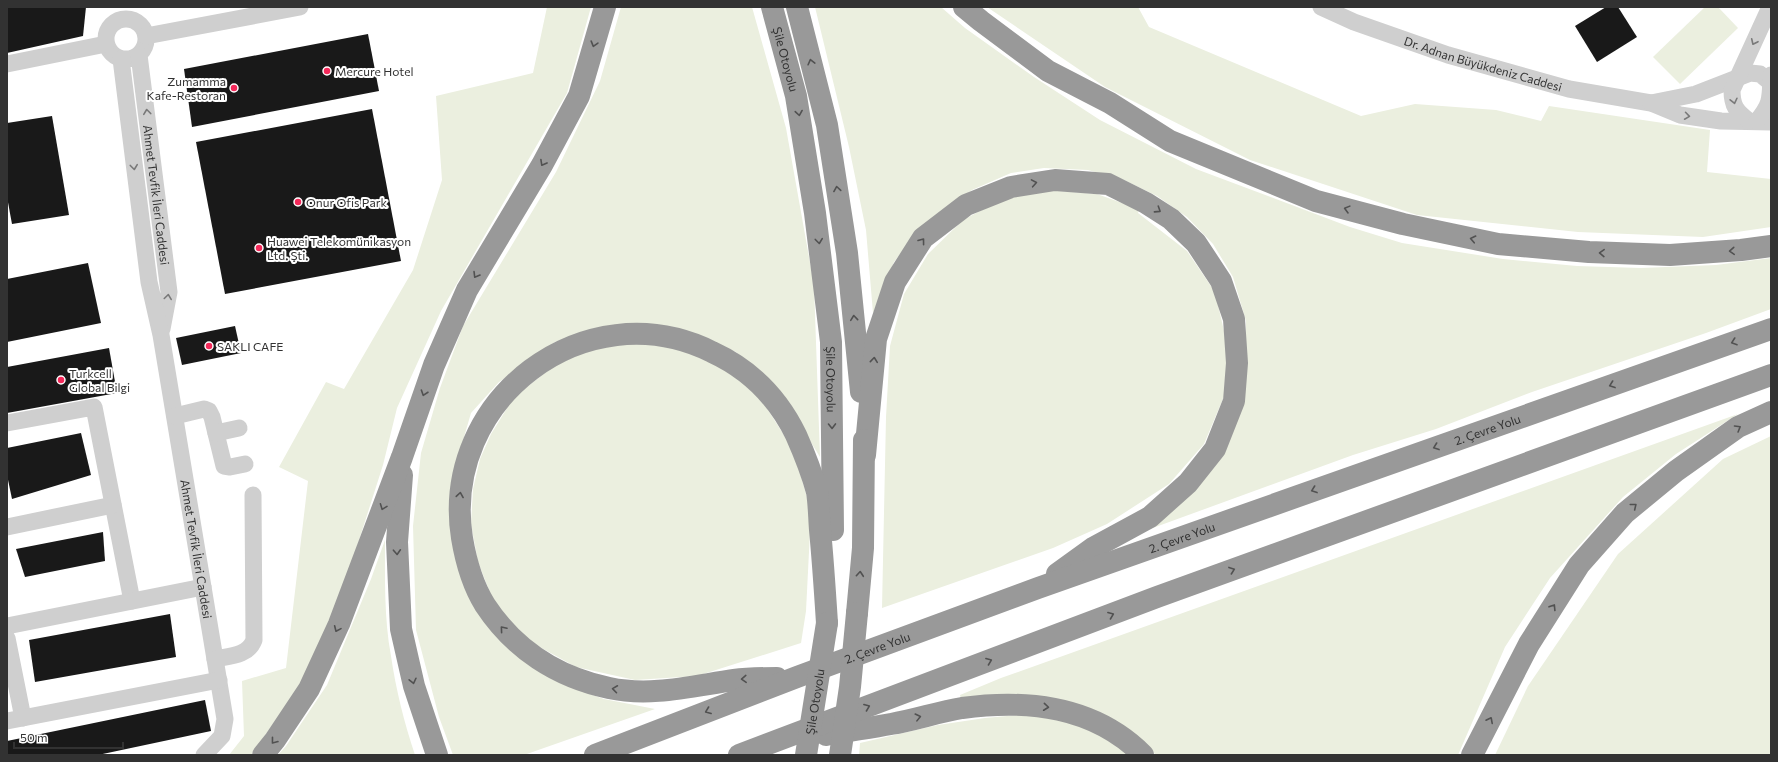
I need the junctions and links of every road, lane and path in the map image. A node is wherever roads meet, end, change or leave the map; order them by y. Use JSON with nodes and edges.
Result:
{"nodes":[{"id":1,"x":300,"y":7,"type":"edge"},
{"id":2,"x":605,"y":7,"type":"edge"},
{"id":3,"x":772,"y":7,"type":"edge"},
{"id":4,"x":797,"y":7,"type":"edge"},
{"id":5,"x":964,"y":7,"type":"edge"},
{"id":6,"x":1321,"y":7,"type":"edge"},
{"id":7,"x":1770,"y":7,"type":"edge"},
{"id":8,"x":130,"y":13,"type":"edge"},
{"id":9,"x":112,"y":15,"type":"edge"},
{"id":10,"x":146,"y":36,"type":"junction"},
{"id":11,"x":106,"y":44,"type":"junction"},
{"id":12,"x":139,"y":55,"type":"junction"},
{"id":13,"x":121,"y":59,"type":"junction"},
{"id":14,"x":7,"y":64,"type":"edge"},
{"id":15,"x":1771,"y":75,"type":"edge"},
{"id":16,"x":1739,"y":76,"type":"junction"},
{"id":17,"x":1771,"y":83,"type":"edge"},
{"id":18,"x":1651,"y":103,"type":"junction"},
{"id":19,"x":1759,"y":121,"type":"edge"},
{"id":20,"x":1771,"y":246,"type":"edge"},
{"id":21,"x":1771,"y":329,"type":"edge"},
{"id":22,"x":161,"y":335,"type":"junction"},
{"id":23,"x":1771,"y":376,"type":"edge"},
{"id":24,"x":1771,"y":412,"type":"edge"},
{"id":25,"x":174,"y":416,"type":"junction"},
{"id":26,"x":7,"y":423,"type":"edge"},
{"id":27,"x":239,"y":428,"type":"dead end"},
{"id":28,"x":216,"y":433,"type":"junction"},
{"id":29,"x":865,"y":455,"type":"junction"},
{"id":30,"x":402,"y":457,"type":"junction"},
{"id":31,"x":245,"y":464,"type":"dead end"},
{"id":32,"x":253,"y":495,"type":"dead end"},
{"id":33,"x":113,"y":504,"type":"junction"},
{"id":34,"x":7,"y":527,"type":"edge"},
{"id":35,"x":203,"y":587,"type":"junction"},
{"id":36,"x":1038,"y":588,"type":"junction"},
{"id":37,"x":132,"y":601,"type":"junction"},
{"id":38,"x":827,"y":623,"type":"junction"},
{"id":39,"x":7,"y":626,"type":"edge"},
{"id":40,"x":7,"y":638,"type":"edge"},
{"id":41,"x":215,"y":659,"type":"junction"},
{"id":42,"x":797,"y":676,"type":"junction"},
{"id":43,"x":219,"y":680,"type":"junction"},
{"id":44,"x":15,"y":720,"type":"edge"},
{"id":45,"x":769,"y":744,"type":"junction"},
{"id":46,"x":204,"y":755,"type":"edge"},
{"id":47,"x":263,"y":755,"type":"edge"},
{"id":48,"x":437,"y":755,"type":"edge"},
{"id":49,"x":595,"y":755,"type":"edge"},
{"id":50,"x":739,"y":755,"type":"edge"},
{"id":51,"x":806,"y":755,"type":"edge"},
{"id":52,"x":840,"y":755,"type":"edge"},
{"id":53,"x":1143,"y":755,"type":"edge"},
{"id":54,"x":1472,"y":755,"type":"edge"}],
"edges":[{"from":1,"to":10,"type":"street"},
{"from":2,"to":30,"type":"highway","one_way":true},
{"from":3,"to":38,"type":"highway","name":"Şile Otoyolu","one_way":true},
{"from":29,"to":4,"type":"highway","name":"Şile Otoyolu","one_way":true},
{"from":20,"to":5,"type":"highway","one_way":true},
{"from":6,"to":18,"type":"street","name":"Dr. Adnan Büyükdeniz Caddesi"},
{"from":7,"to":16,"type":"street","one_way":true},
{"from":8,"to":9,"type":"street"},
{"from":8,"to":10,"type":"street"},
{"from":9,"to":11,"type":"street"},
{"from":10,"to":12,"type":"street"},
{"from":11,"to":13,"type":"street"},
{"from":11,"to":14,"type":"street"},
{"from":12,"to":13,"type":"street"},
{"from":22,"to":12,"type":"street","name":"Ahmet Tevfik İleri Caddesi","one_way":true},
{"from":13,"to":22,"type":"street","name":"Ahmet Tevfik İleri Caddesi","one_way":true},
{"from":15,"to":17,"type":"street"},
{"from":16,"to":17,"type":"street","name":"Dr. Adnan Büyükdeniz Caddesi"},
{"from":16,"to":18,"type":"street","name":"Dr. Adnan Büyükdeniz Caddesi"},
{"from":16,"to":19,"type":"street","one_way":true},
{"from":17,"to":19,"type":"street"},
{"from":18,"to":19,"type":"street","name":"Dr. Adnan Büyükdeniz Caddesi","one_way":true},
{"from":21,"to":36,"type":"highway","name":"2. Çevre Yolu","one_way":true},
{"from":22,"to":25,"type":"street","name":"Ahmet Tevfik İleri Caddesi"},
{"from":45,"to":23,"type":"highway","one_way":true},
{"from":54,"to":24,"type":"highway","one_way":true},
{"from":25,"to":28,"type":"street"},
{"from":25,"to":35,"type":"street","name":"Ahmet Tevfik İleri Caddesi"},
{"from":26,"to":33,"type":"street"},
{"from":27,"to":28,"type":"street"},
{"from":28,"to":31,"type":"street"},
{"from":29,"to":36,"type":"highway","one_way":true},
{"from":52,"to":29,"type":"highway","name":"Şile Otoyolu","one_way":true,"bridge":true},
{"from":30,"to":47,"type":"highway","one_way":true},
{"from":30,"to":48,"type":"highway","one_way":true},
{"from":32,"to":41,"type":"street"},
{"from":33,"to":34,"type":"street"},
{"from":33,"to":37,"type":"street"},
{"from":35,"to":37,"type":"street"},
{"from":35,"to":41,"type":"street","name":"Ahmet Tevfik İleri Caddesi"},
{"from":36,"to":42,"type":"highway","name":"2. Çevre Yolu"},
{"from":37,"to":39,"type":"street"},
{"from":42,"to":38,"type":"highway","one_way":true},
{"from":38,"to":51,"type":"highway","name":"Şile Otoyolu","bridge":true},
{"from":40,"to":44,"type":"street"},
{"from":41,"to":43,"type":"street","name":"Ahmet Tevfik İleri Caddesi"},
{"from":42,"to":49,"type":"highway","name":"2. Çevre Yolu","one_way":true},
{"from":43,"to":44,"type":"street"},
{"from":43,"to":46,"type":"street","name":"Ahmet Tevfik İleri Caddesi"},
{"from":45,"to":50,"type":"highway"},
{"from":45,"to":53,"type":"highway","one_way":true}]}
